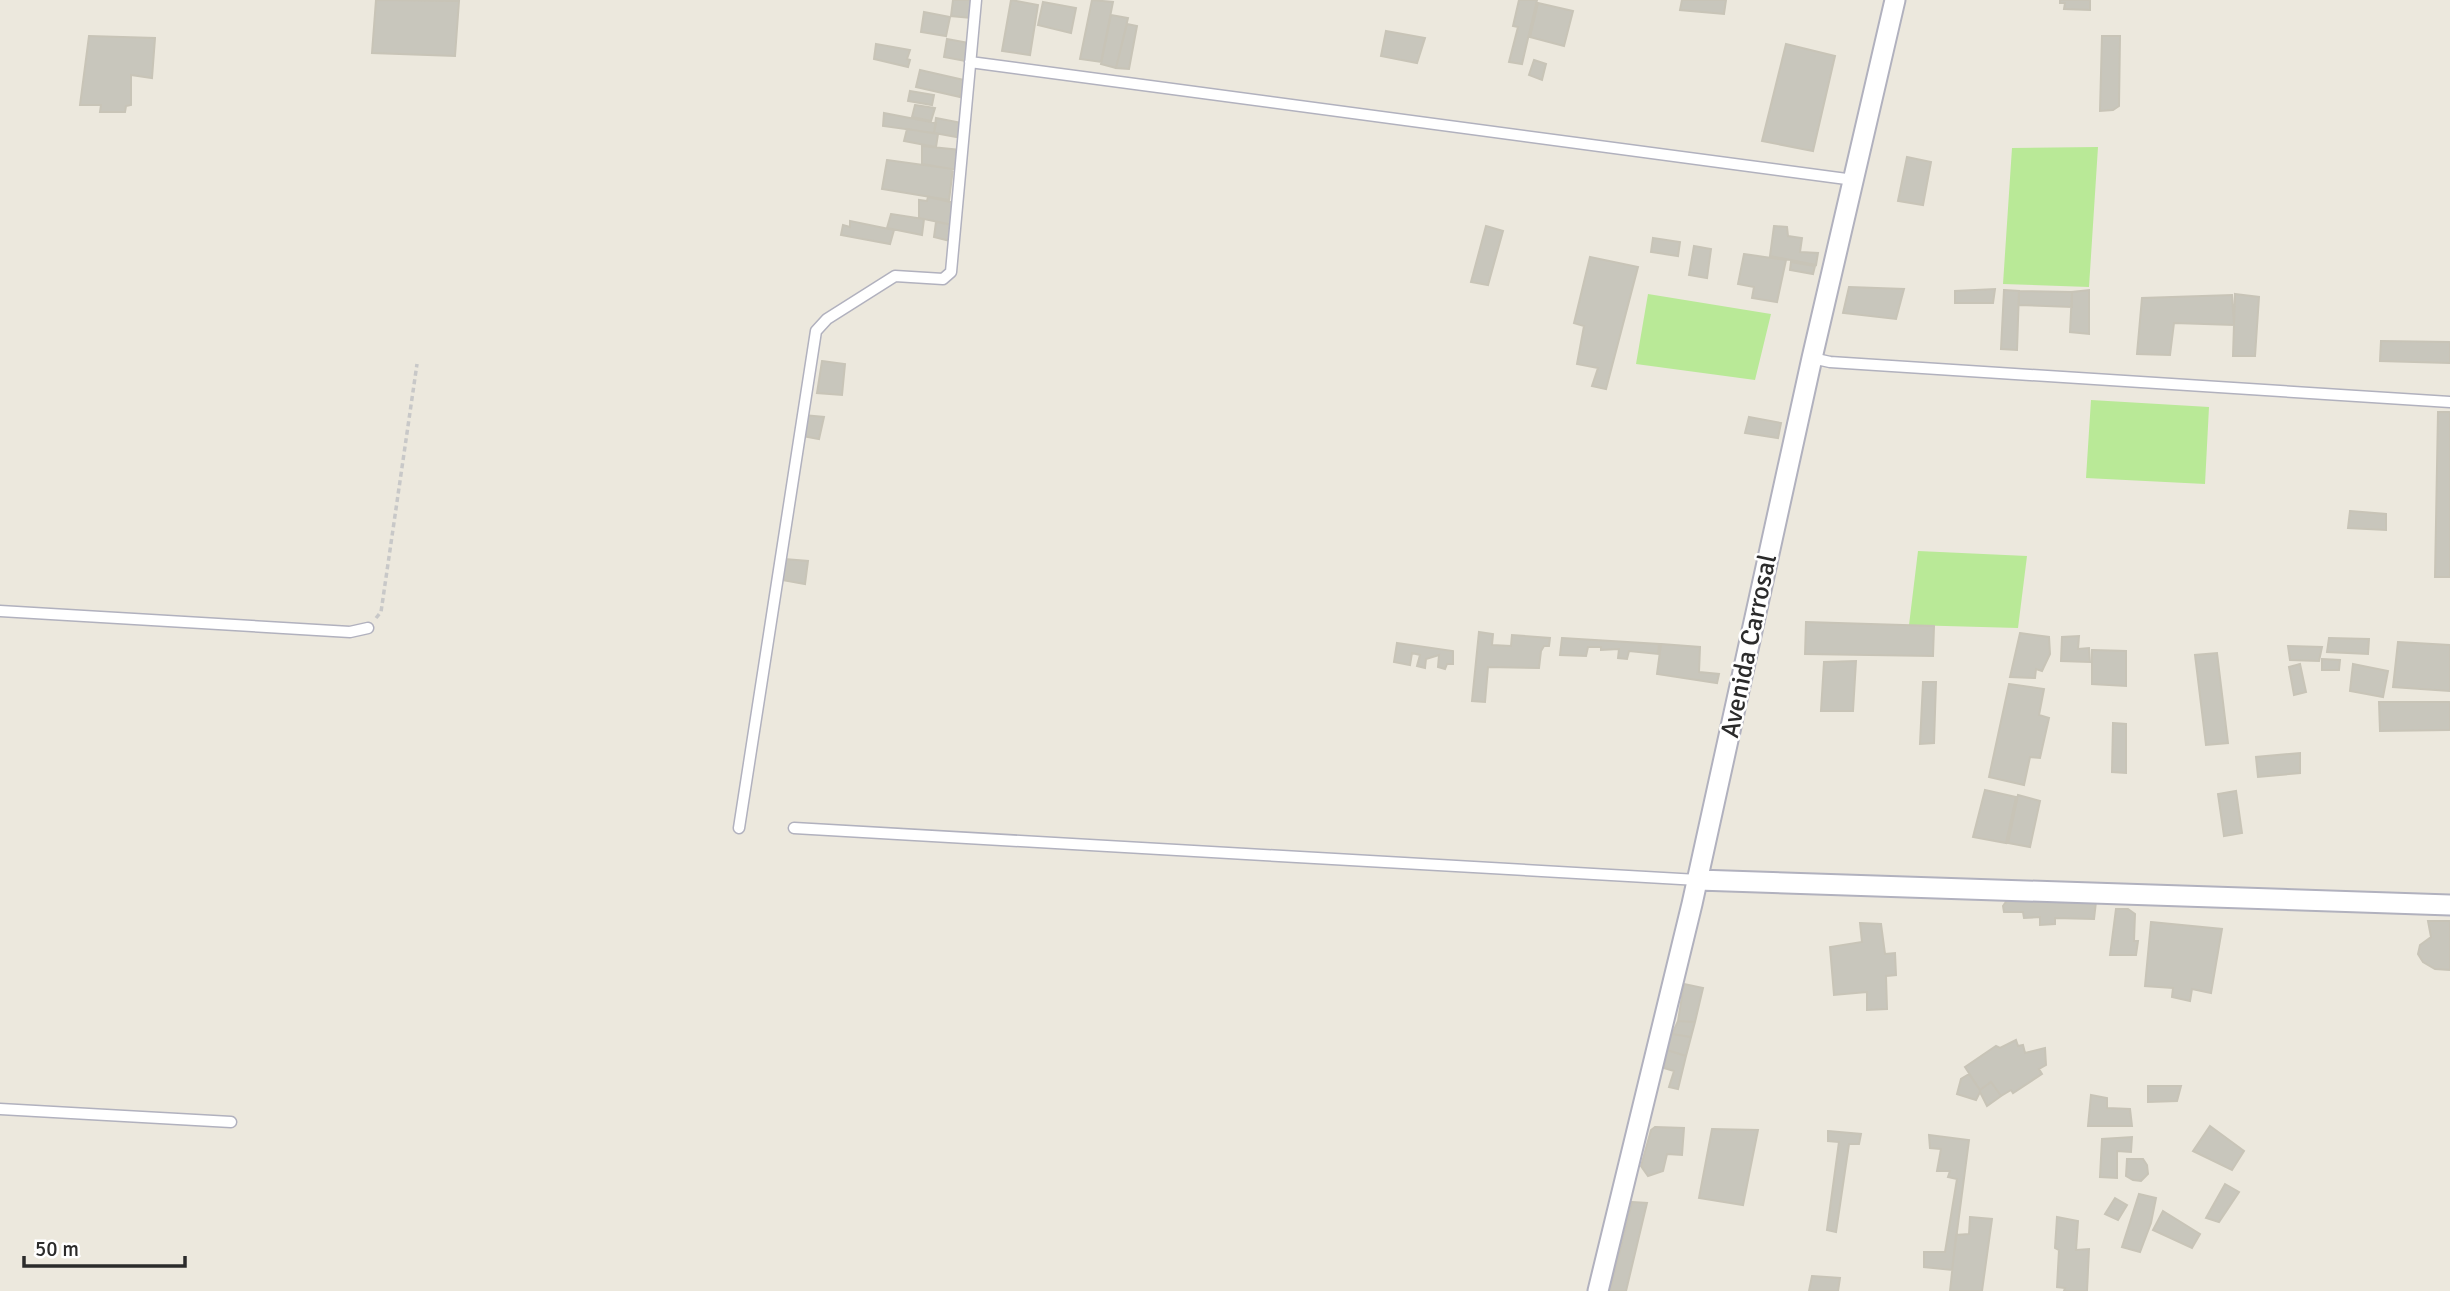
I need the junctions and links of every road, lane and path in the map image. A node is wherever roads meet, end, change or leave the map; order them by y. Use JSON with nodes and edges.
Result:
{"nodes":[{"id":1,"x":976,"y":0,"type":"edge"},
{"id":2,"x":1895,"y":0,"type":"edge"},
{"id":3,"x":970,"y":62,"type":"junction"},
{"id":4,"x":1854,"y":180,"type":"junction"},
{"id":5,"x":1812,"y":358,"type":"junction"},
{"id":6,"x":417,"y":365,"type":"dead end"},
{"id":7,"x":2450,"y":402,"type":"edge"},
{"id":8,"x":0,"y":611,"type":"edge"},
{"id":9,"x":368,"y":628,"type":"joint"},
{"id":10,"x":739,"y":828,"type":"dead end"},
{"id":11,"x":794,"y":828,"type":"dead end"},
{"id":12,"x":1698,"y":880,"type":"junction"},
{"id":13,"x":2450,"y":905,"type":"edge"},
{"id":14,"x":0,"y":1109,"type":"edge"},
{"id":15,"x":231,"y":1122,"type":"dead end"},
{"id":16,"x":1598,"y":1291,"type":"edge"}],
"edges":[{"from":1,"to":3,"type":"lane"},
{"from":2,"to":4,"type":"street","name":"Avenida Carrosal"},
{"from":3,"to":4,"type":"lane"},
{"from":3,"to":10,"type":"lane"},
{"from":4,"to":5,"type":"street","name":"Avenida Carrosal"},
{"from":5,"to":7,"type":"lane"},
{"from":5,"to":12,"type":"street","name":"Avenida Carrosal"},
{"from":6,"to":9,"type":"path"},
{"from":8,"to":9,"type":"lane"},
{"from":11,"to":12,"type":"lane"},
{"from":12,"to":13,"type":"street"},
{"from":12,"to":16,"type":"street","name":"Avenida Carrosal"},
{"from":14,"to":15,"type":"lane"}]}
